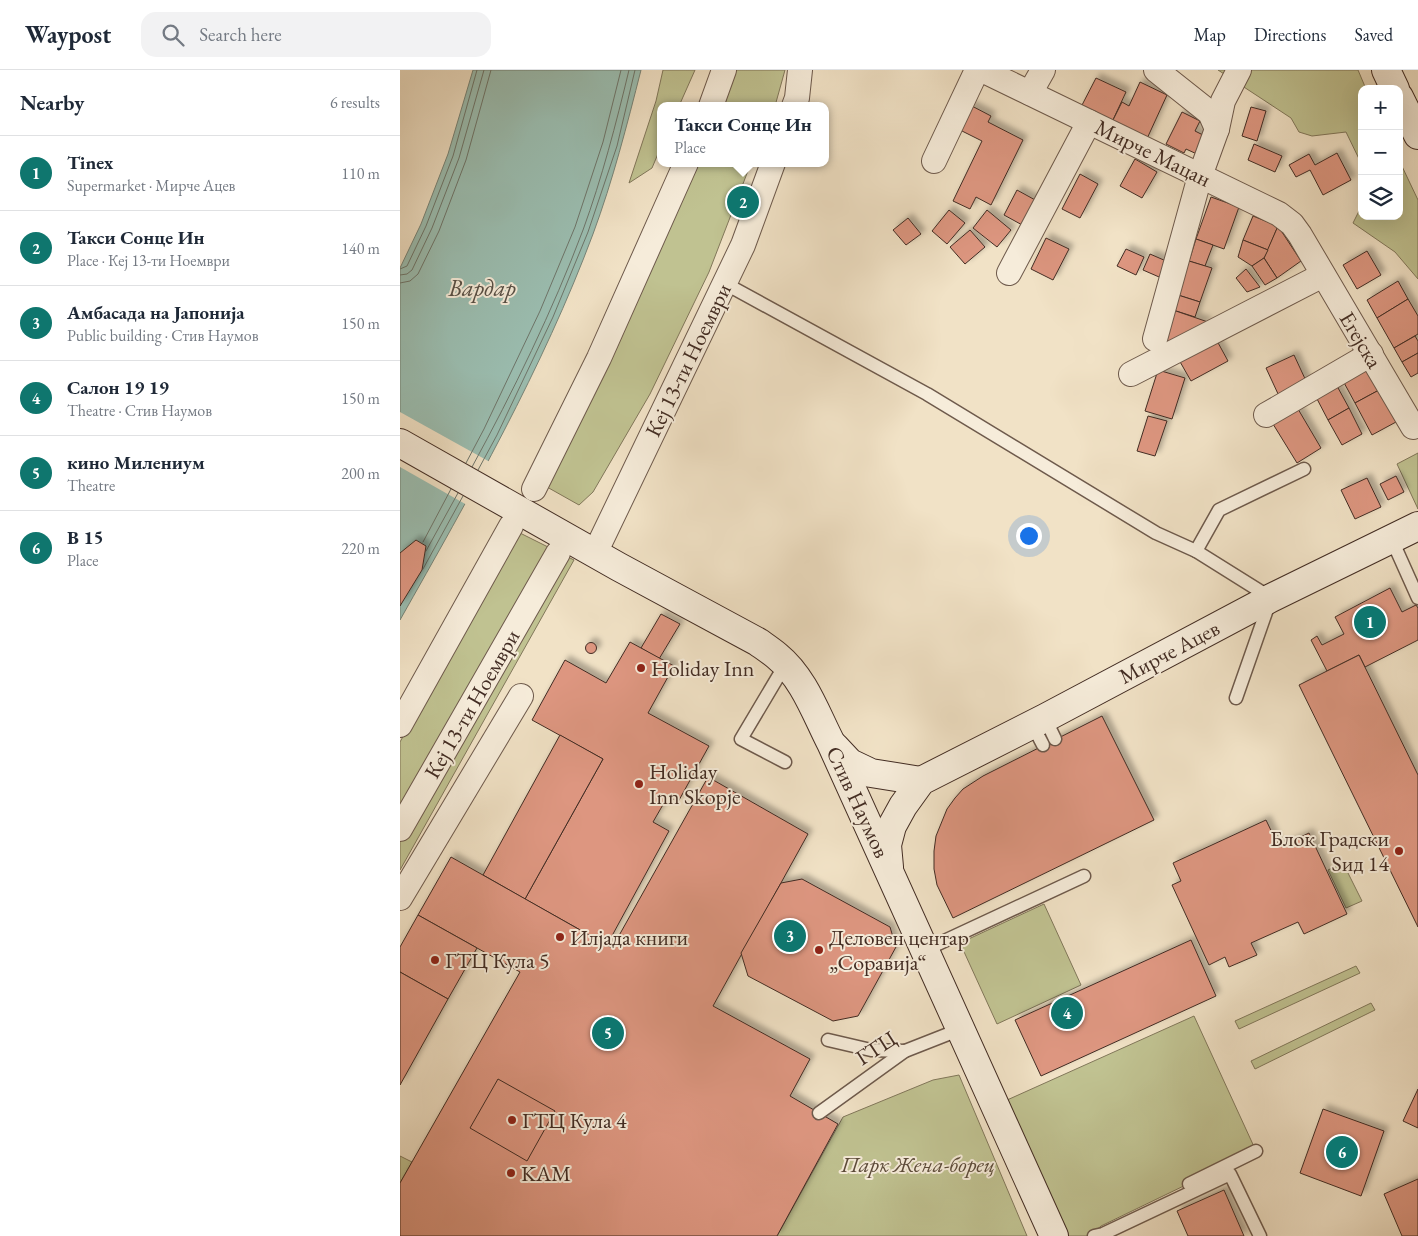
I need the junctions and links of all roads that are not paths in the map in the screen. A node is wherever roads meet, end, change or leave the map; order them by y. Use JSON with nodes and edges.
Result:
{"nodes":[{"id":1,"x":724,"y":70,"type":"edge"},
{"id":2,"x":800,"y":70,"type":"edge"},
{"id":3,"x":977,"y":70,"type":"edge"},
{"id":4,"x":982,"y":70,"type":"edge"},
{"id":5,"x":1042,"y":70,"type":"edge"},
{"id":6,"x":1156,"y":70,"type":"edge"},
{"id":7,"x":1239,"y":70,"type":"edge"},
{"id":8,"x":1386,"y":70,"type":"edge"},
{"id":9,"x":1393,"y":85,"type":"edge"},
{"id":10,"x":1030,"y":93,"type":"junction"},
{"id":11,"x":712,"y":102,"type":"edge"},
{"id":12,"x":796,"y":102,"type":"edge"},
{"id":13,"x":1403,"y":105,"type":"edge"},
{"id":14,"x":1088,"y":122,"type":"junction"},
{"id":15,"x":1218,"y":129,"type":"junction"},
{"id":16,"x":1418,"y":135,"type":"edge"},
{"id":17,"x":934,"y":161,"type":"dead end"},
{"id":18,"x":684,"y":167,"type":"edge"},
{"id":19,"x":772,"y":167,"type":"edge"},
{"id":20,"x":1200,"y":176,"type":"junction"},
{"id":21,"x":1310,"y":252,"type":"joint"},
{"id":22,"x":1009,"y":273,"type":"dead end"},
{"id":23,"x":1323,"y":275,"type":"junction"},
{"id":24,"x":724,"y":283,"type":"junction"},
{"id":25,"x":1155,"y":339,"type":"dead end"},
{"id":26,"x":1371,"y":354,"type":"junction"},
{"id":27,"x":1131,"y":374,"type":"dead end"},
{"id":28,"x":1266,"y":415,"type":"dead end"},
{"id":29,"x":1413,"y":428,"type":"dead end"},
{"id":30,"x":400,"y":442,"type":"edge"},
{"id":31,"x":1304,"y":469,"type":"dead end"},
{"id":32,"x":534,"y":489,"type":"dead end"},
{"id":33,"x":510,"y":515,"type":"junction"},
{"id":34,"x":1418,"y":526,"type":"edge"},
{"id":35,"x":1392,"y":540,"type":"junction"},
{"id":36,"x":1196,"y":551,"type":"junction"},
{"id":37,"x":558,"y":552,"type":"dead end"},
{"id":38,"x":595,"y":553,"type":"junction"},
{"id":39,"x":1271,"y":598,"type":"junction"},
{"id":40,"x":1418,"y":598,"type":"edge"},
{"id":41,"x":786,"y":664,"type":"junction"},
{"id":42,"x":521,"y":696,"type":"dead end"},
{"id":43,"x":1236,"y":698,"type":"dead end"},
{"id":44,"x":400,"y":725,"type":"edge"},
{"id":45,"x":831,"y":744,"type":"junction"},
{"id":46,"x":784,"y":762,"type":"dead end"},
{"id":47,"x":921,"y":781,"type":"junction"},
{"id":48,"x":400,"y":829,"type":"edge"},
{"id":49,"x":889,"y":871,"type":"junction"},
{"id":50,"x":1084,"y":876,"type":"dead end"},
{"id":51,"x":400,"y":898,"type":"edge"},
{"id":52,"x":925,"y":950,"type":"junction"},
{"id":53,"x":961,"y":1029,"type":"junction"},
{"id":54,"x":828,"y":1040,"type":"dead end"},
{"id":55,"x":905,"y":1051,"type":"junction"},
{"id":56,"x":819,"y":1113,"type":"dead end"},
{"id":57,"x":1256,"y":1151,"type":"dead end"},
{"id":58,"x":1054,"y":1236,"type":"edge"},
{"id":59,"x":1090,"y":1236,"type":"edge"},
{"id":60,"x":1094,"y":1236,"type":"edge"},
{"id":61,"x":1260,"y":1236,"type":"edge"}],
"edges":[{"from":1,"to":11,"type":"street"},
{"from":2,"to":12,"type":"street"},
{"from":3,"to":17,"type":"street"},
{"from":4,"to":10,"type":"street","name":"Мирче Мацан"},
{"from":5,"to":10,"type":"street"},
{"from":6,"to":15,"type":"street"},
{"from":7,"to":15,"type":"street"},
{"from":8,"to":9,"type":"street"},
{"from":10,"to":14,"type":"street","name":"Мирче Мацан"},
{"from":13,"to":16,"type":"street"},
{"from":14,"to":20,"type":"street","name":"Мирче Мацан"},
{"from":14,"to":22,"type":"street"},
{"from":15,"to":20,"type":"street"},
{"from":18,"to":32,"type":"street"},
{"from":19,"to":24,"type":"street","name":"Кеј 13-ти Ноември"},
{"from":20,"to":21,"type":"street","name":"Мирче Мацан"},
{"from":20,"to":25,"type":"street"},
{"from":21,"to":23,"type":"street","name":"Егејска"},
{"from":23,"to":26,"type":"street","name":"Егејска"},
{"from":23,"to":27,"type":"street"},
{"from":24,"to":36,"type":"lane"},
{"from":24,"to":38,"type":"street","name":"Кеј 13-ти Ноември"},
{"from":26,"to":28,"type":"street"},
{"from":26,"to":29,"type":"street","name":"Егејска"},
{"from":30,"to":33,"type":"street","name":"Стив Наумов"},
{"from":31,"to":36,"type":"lane"},
{"from":33,"to":38,"type":"street","name":"Стив Наумов"},
{"from":33,"to":44,"type":"street"},
{"from":34,"to":35,"type":"street","name":"Мирче Ацев"},
{"from":35,"to":39,"type":"street","name":"Мирче Ацев"},
{"from":35,"to":40,"type":"lane"},
{"from":36,"to":39,"type":"lane"},
{"from":37,"to":48,"type":"street","name":"Кеј 13-ти Ноември"},
{"from":38,"to":41,"type":"street","name":"Стив Наумов"},
{"from":39,"to":43,"type":"lane"},
{"from":39,"to":47,"type":"street","name":"Мирче Ацев"},
{"from":41,"to":45,"type":"street","name":"Стив Наумов"},
{"from":41,"to":46,"type":"lane"},
{"from":42,"to":51,"type":"street","name":"Кеј 13-ти Ноември"},
{"from":45,"to":47,"type":"street"},
{"from":45,"to":49,"type":"street","name":"Стив Наумов"},
{"from":47,"to":49,"type":"street","name":"Мирче Ацев"},
{"from":49,"to":52,"type":"street","name":"Стив Наумов"},
{"from":50,"to":52,"type":"lane"},
{"from":52,"to":53,"type":"street","name":"Стив Наумов"},
{"from":53,"to":55,"type":"lane","name":"ГТЦ"},
{"from":53,"to":58,"type":"street","name":"Стив Наумов"},
{"from":54,"to":55,"type":"lane"},
{"from":55,"to":56,"type":"lane","name":"ГТЦ"},
{"from":57,"to":59,"type":"lane"},
{"from":60,"to":61,"type":"lane"}]}
